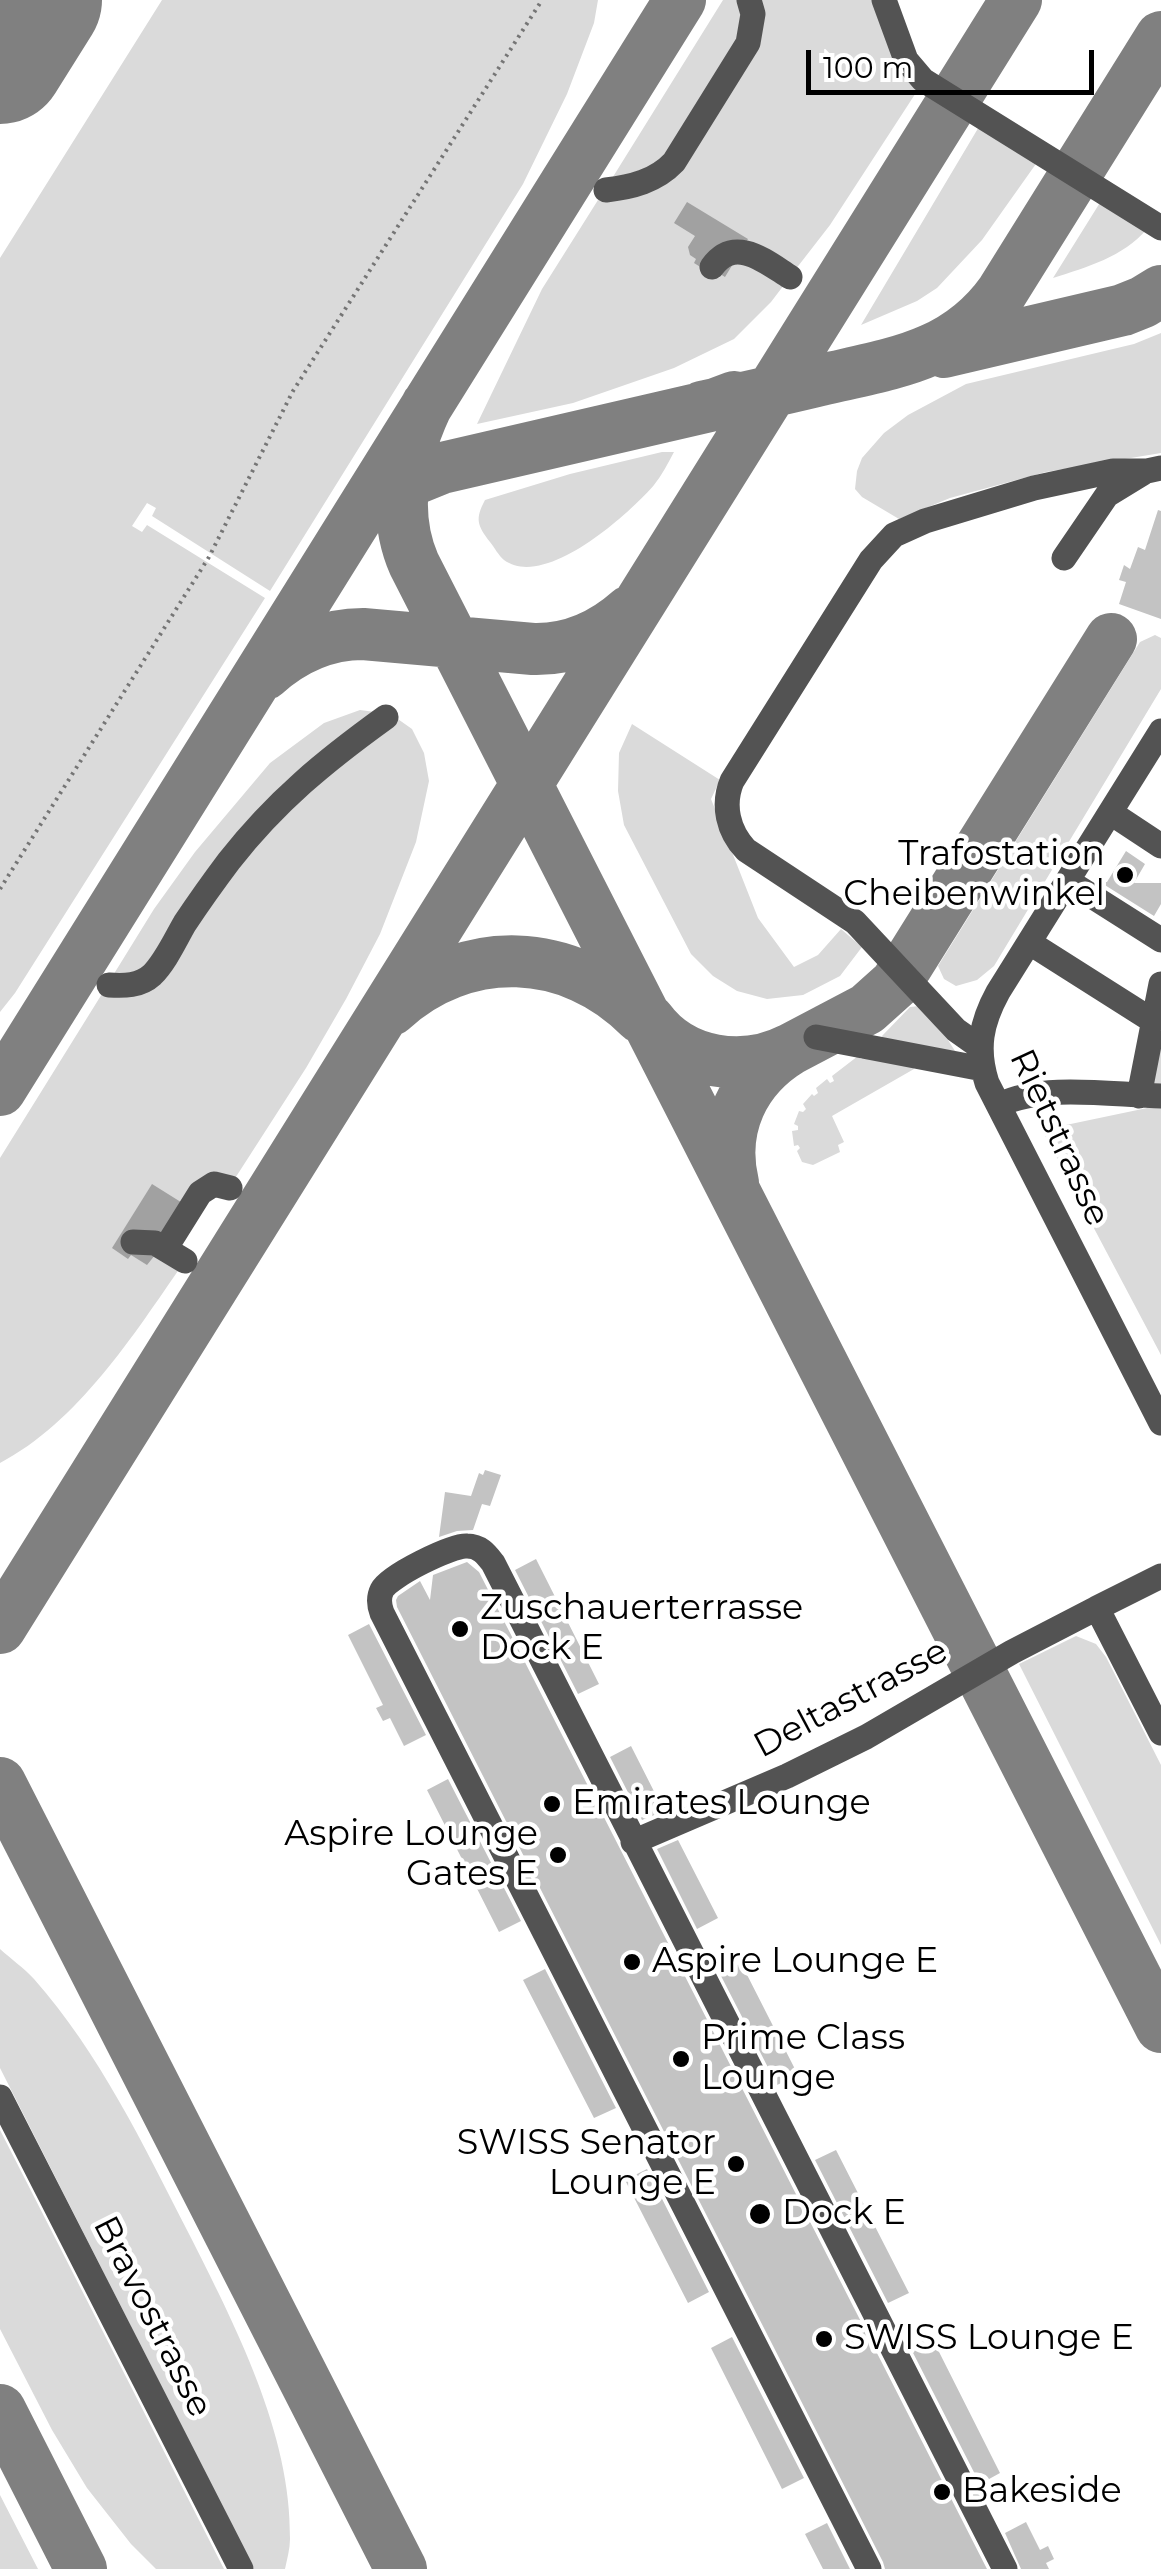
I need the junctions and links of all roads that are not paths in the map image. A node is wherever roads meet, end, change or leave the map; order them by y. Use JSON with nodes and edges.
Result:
{"nodes":[{"id":1,"x":749,"y":0,"type":"edge"},
{"id":2,"x":884,"y":0,"type":"edge"},
{"id":3,"x":606,"y":190,"type":"dead end"},
{"id":4,"x":1161,"y":228,"type":"edge"},
{"id":5,"x":712,"y":266,"type":"dead end"},
{"id":6,"x":790,"y":278,"type":"dead end"},
{"id":7,"x":1154,"y":469,"type":"edge"},
{"id":8,"x":1052,"y":484,"type":"junction"},
{"id":9,"x":1082,"y":531,"type":"junction"},
{"id":10,"x":1064,"y":558,"type":"dead end"},
{"id":11,"x":386,"y":717,"type":"dead end"},
{"id":12,"x":1160,"y":733,"type":"edge"},
{"id":13,"x":1111,"y":813,"type":"junction"},
{"id":14,"x":1161,"y":846,"type":"edge"},
{"id":15,"x":1068,"y":881,"type":"junction"},
{"id":16,"x":1161,"y":940,"type":"edge"},
{"id":17,"x":1030,"y":943,"type":"junction"},
{"id":18,"x":1161,"y":984,"type":"edge"},
{"id":19,"x":109,"y":985,"type":"dead end"},
{"id":20,"x":1154,"y":1021,"type":"junction"},
{"id":21,"x":816,"y":1036,"type":"dead end"},
{"id":22,"x":982,"y":1058,"type":"junction"},
{"id":23,"x":1150,"y":1096,"type":"edge"},
{"id":24,"x":999,"y":1105,"type":"junction"},
{"id":25,"x":230,"y":1188,"type":"dead end"},
{"id":26,"x":133,"y":1242,"type":"dead end"},
{"id":27,"x":1161,"y":1423,"type":"edge"},
{"id":28,"x":1159,"y":1582,"type":"edge"},
{"id":29,"x":1097,"y":1608,"type":"junction"},
{"id":30,"x":1161,"y":1733,"type":"edge"},
{"id":31,"x":633,"y":1842,"type":"junction"},
{"id":32,"x":0,"y":2097,"type":"edge"},
{"id":33,"x":241,"y":2569,"type":"edge"},
{"id":34,"x":869,"y":2569,"type":"edge"},
{"id":35,"x":1005,"y":2569,"type":"edge"}],
"edges":[{"from":1,"to":3,"type":"lane"},
{"from":2,"to":4,"type":"lane"},
{"from":5,"to":6,"type":"lane"},
{"from":7,"to":8,"type":"lane"},
{"from":7,"to":9,"type":"lane"},
{"from":8,"to":9,"type":"lane"},
{"from":8,"to":22,"type":"lane"},
{"from":9,"to":10,"type":"lane"},
{"from":11,"to":19,"type":"lane"},
{"from":12,"to":13,"type":"lane","name":"Rietstrasse"},
{"from":13,"to":14,"type":"lane"},
{"from":13,"to":15,"type":"lane","name":"Rietstrasse"},
{"from":15,"to":16,"type":"lane"},
{"from":15,"to":17,"type":"lane","name":"Rietstrasse"},
{"from":17,"to":20,"type":"lane"},
{"from":17,"to":22,"type":"lane","name":"Rietstrasse"},
{"from":18,"to":20,"type":"lane"},
{"from":20,"to":23,"type":"lane"},
{"from":21,"to":22,"type":"lane"},
{"from":22,"to":24,"type":"lane","name":"Rietstrasse"},
{"from":23,"to":24,"type":"lane"},
{"from":24,"to":27,"type":"lane","name":"Rietstrasse"},
{"from":25,"to":26,"type":"lane"},
{"from":28,"to":29,"type":"lane"},
{"from":29,"to":30,"type":"lane"},
{"from":29,"to":31,"type":"lane","name":"Deltastrasse"},
{"from":31,"to":34,"type":"lane"},
{"from":31,"to":35,"type":"lane"},
{"from":32,"to":33,"type":"lane","name":"Bravostrasse"}]}
